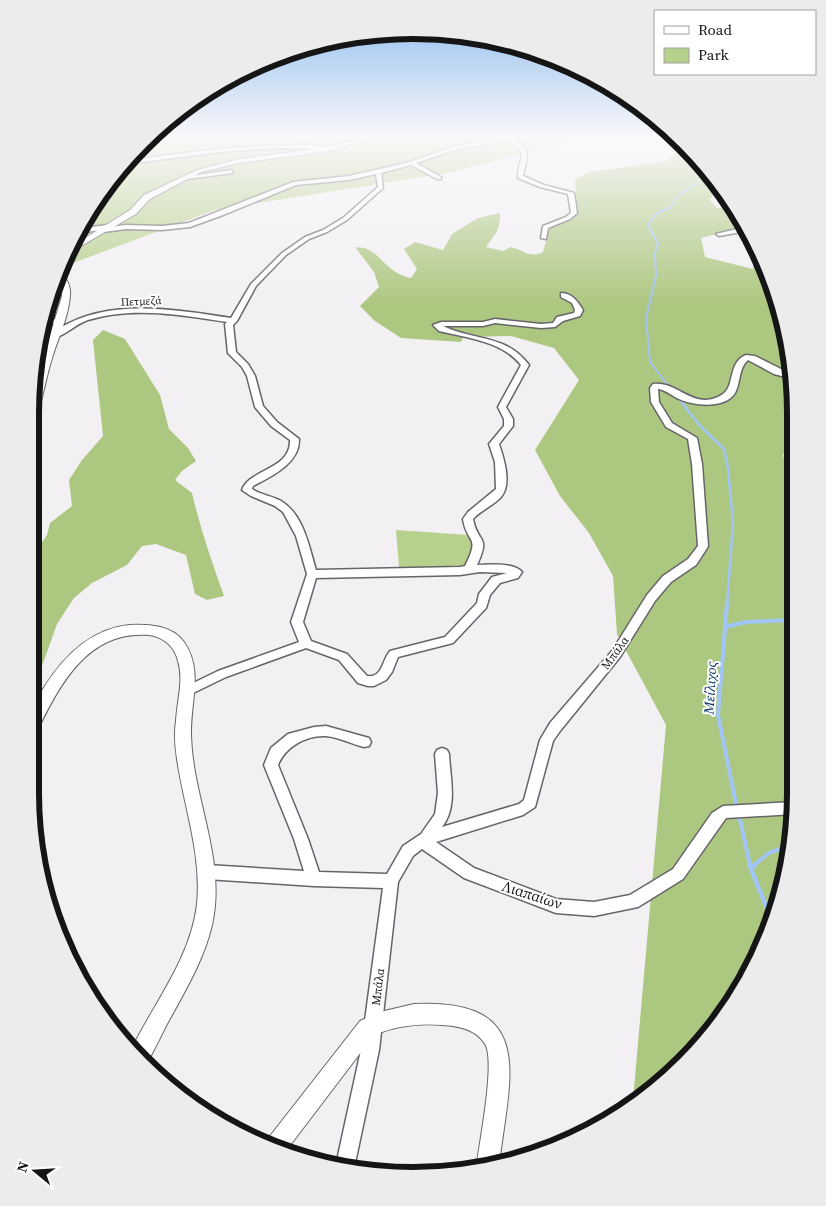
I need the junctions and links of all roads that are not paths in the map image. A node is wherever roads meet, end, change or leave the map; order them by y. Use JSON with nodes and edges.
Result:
{"nodes":[{"id":1,"x":156,"y":192,"type":"edge"},
{"id":2,"x":271,"y":192,"type":"edge"},
{"id":3,"x":376,"y":192,"type":"edge"},
{"id":4,"x":567,"y":192,"type":"edge"},
{"id":5,"x":106,"y":228,"type":"junction"},
{"id":6,"x":87,"y":230,"type":"edge"},
{"id":7,"x":739,"y":230,"type":"edge"},
{"id":8,"x":719,"y":234,"type":"dead end"},
{"id":9,"x":544,"y":238,"type":"dead end"},
{"id":10,"x":77,"y":246,"type":"edge"},
{"id":11,"x":62,"y":284,"type":"edge"},
{"id":12,"x":564,"y":295,"type":"dead end"},
{"id":13,"x":60,"y":320,"type":"junction"},
{"id":14,"x":51,"y":321,"type":"edge"},
{"id":15,"x":233,"y":322,"type":"junction"},
{"id":16,"x":54,"y":335,"type":"junction"},
{"id":17,"x":785,"y":375,"type":"edge"},
{"id":18,"x":40,"y":385,"type":"edge"},
{"id":19,"x":470,"y":568,"type":"junction"},
{"id":20,"x":312,"y":574,"type":"junction"},
{"id":21,"x":306,"y":644,"type":"junction"},
{"id":22,"x":187,"y":691,"type":"junction"},
{"id":23,"x":39,"y":711,"type":"edge"},
{"id":24,"x":364,"y":742,"type":"dead end"},
{"id":25,"x":442,"y":754,"type":"dead end"},
{"id":26,"x":786,"y":809,"type":"edge"},
{"id":27,"x":424,"y":839,"type":"junction"},
{"id":28,"x":207,"y":872,"type":"junction"},
{"id":29,"x":314,"y":879,"type":"junction"},
{"id":30,"x":390,"y":881,"type":"junction"},
{"id":31,"x":373,"y":1024,"type":"junction"},
{"id":32,"x":142,"y":1051,"type":"edge"},
{"id":33,"x":279,"y":1142,"type":"edge"},
{"id":34,"x":488,"y":1159,"type":"edge"},
{"id":35,"x":346,"y":1161,"type":"edge"}],
"edges":[{"from":1,"to":5,"type":"street"},
{"from":2,"to":5,"type":"street"},
{"from":3,"to":15,"type":"street"},
{"from":4,"to":9,"type":"street"},
{"from":5,"to":6,"type":"street"},
{"from":5,"to":10,"type":"street"},
{"from":7,"to":8,"type":"street"},
{"from":11,"to":13,"type":"street"},
{"from":12,"to":19,"type":"street"},
{"from":13,"to":14,"type":"street"},
{"from":13,"to":16,"type":"street"},
{"from":15,"to":16,"type":"street","name":"Πετμεζά"},
{"from":15,"to":20,"type":"street"},
{"from":16,"to":18,"type":"street"},
{"from":17,"to":27,"type":"street","name":"Μπάλα"},
{"from":19,"to":20,"type":"street"},
{"from":19,"to":21,"type":"street"},
{"from":20,"to":21,"type":"street"},
{"from":21,"to":22,"type":"street"},
{"from":22,"to":23,"type":"street"},
{"from":22,"to":28,"type":"street"},
{"from":24,"to":29,"type":"street"},
{"from":25,"to":27,"type":"street"},
{"from":26,"to":27,"type":"street","name":"Λιαπαίων"},
{"from":27,"to":30,"type":"street","name":"Μπάλα"},
{"from":28,"to":29,"type":"street"},
{"from":28,"to":32,"type":"street"},
{"from":29,"to":30,"type":"street"},
{"from":30,"to":31,"type":"street","name":"Μπάλα"},
{"from":31,"to":33,"type":"street"},
{"from":31,"to":34,"type":"street"},
{"from":31,"to":35,"type":"street","name":"Μπάλα"}]}
